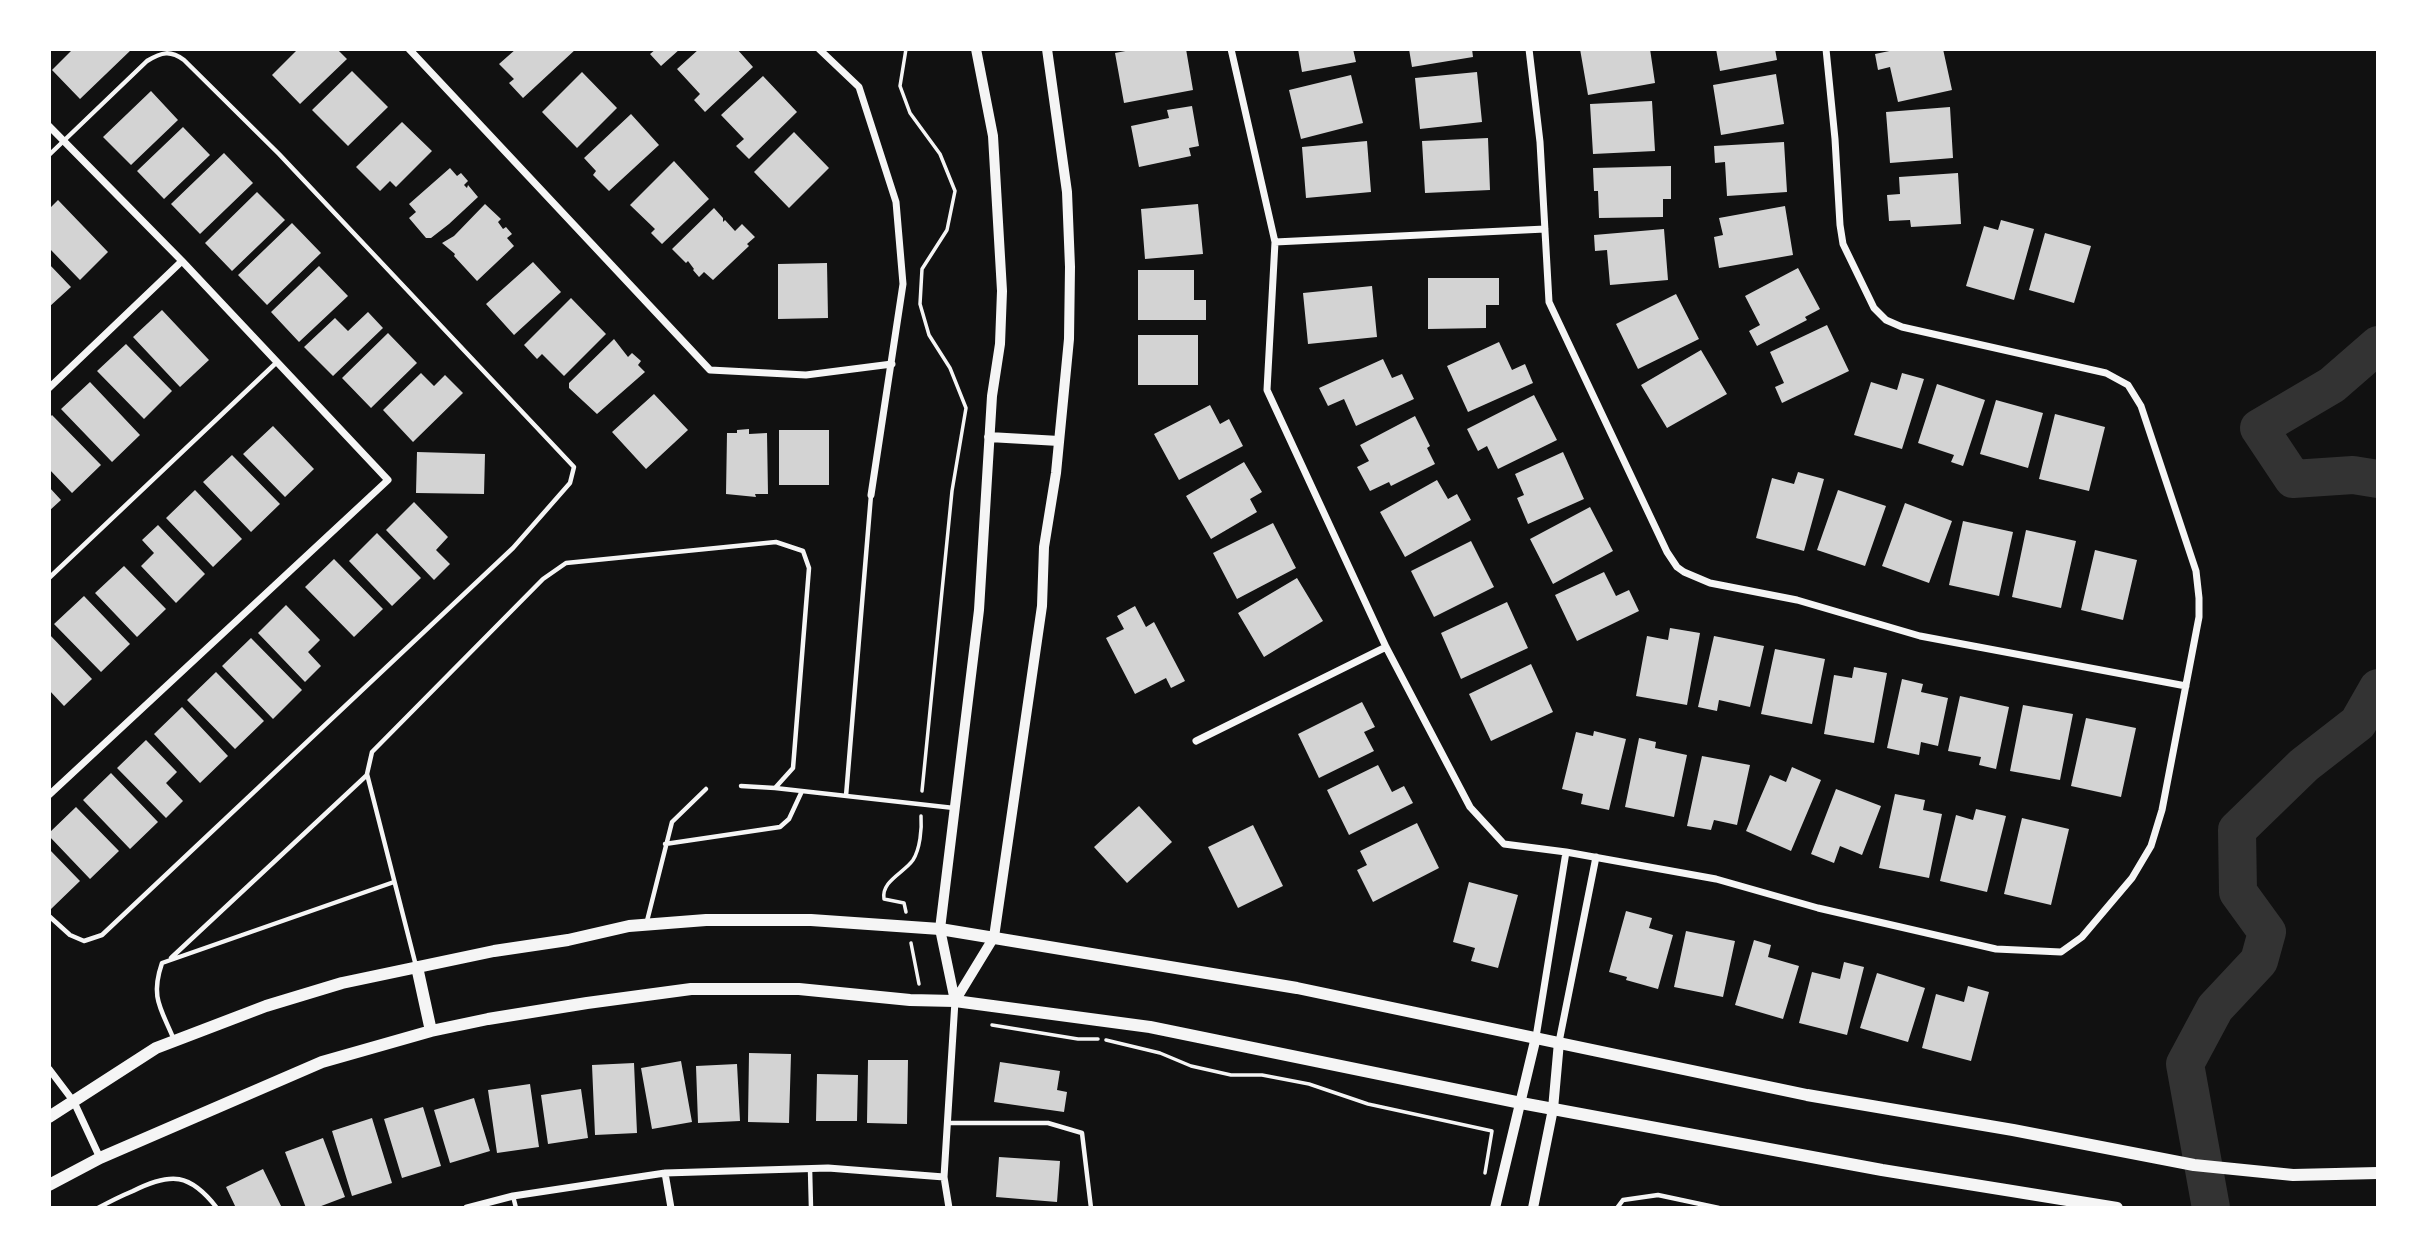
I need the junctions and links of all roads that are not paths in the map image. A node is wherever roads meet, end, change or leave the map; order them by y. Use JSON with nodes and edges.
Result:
{"nodes":[{"id":1,"x":409,"y":49,"type":"edge"},
{"id":2,"x":819,"y":49,"type":"edge"},
{"id":3,"x":976,"y":49,"type":"edge"},
{"id":4,"x":1047,"y":49,"type":"edge"},
{"id":5,"x":1231,"y":49,"type":"edge"},
{"id":6,"x":1529,"y":49,"type":"edge"},
{"id":7,"x":1826,"y":49,"type":"edge"},
{"id":8,"x":49,"y":126,"type":"edge"},
{"id":9,"x":64,"y":141,"type":"junction"},
{"id":10,"x":49,"y":155,"type":"edge"},
{"id":11,"x":1545,"y":229,"type":"junction"},
{"id":12,"x":1275,"y":242,"type":"junction"},
{"id":13,"x":182,"y":261,"type":"junction"},
{"id":14,"x":277,"y":362,"type":"junction"},
{"id":15,"x":892,"y":364,"type":"junction"},
{"id":16,"x":49,"y":388,"type":"edge"},
{"id":17,"x":989,"y":436,"type":"junction"},
{"id":18,"x":1059,"y":441,"type":"junction"},
{"id":19,"x":871,"y":495,"type":"joint"},
{"id":20,"x":49,"y":578,"type":"edge"},
{"id":21,"x":1386,"y":647,"type":"junction"},
{"id":22,"x":2186,"y":685,"type":"junction"},
{"id":23,"x":1196,"y":741,"type":"dead end"},
{"id":24,"x":367,"y":774,"type":"junction"},
{"id":25,"x":741,"y":786,"type":"dead end"},
{"id":26,"x":775,"y":788,"type":"junction"},
{"id":27,"x":706,"y":789,"type":"dead end"},
{"id":28,"x":802,"y":791,"type":"junction"},
{"id":29,"x":49,"y":795,"type":"edge"},
{"id":30,"x":846,"y":796,"type":"junction"},
{"id":31,"x":955,"y":808,"type":"junction"},
{"id":32,"x":665,"y":844,"type":"junction"},
{"id":33,"x":1566,"y":852,"type":"junction"},
{"id":34,"x":1596,"y":857,"type":"junction"},
{"id":35,"x":394,"y":882,"type":"junction"},
{"id":36,"x":49,"y":916,"type":"edge"},
{"id":37,"x":646,"y":925,"type":"junction"},
{"id":38,"x":940,"y":929,"type":"junction"},
{"id":39,"x":995,"y":937,"type":"junction"},
{"id":40,"x":168,"y":961,"type":"junction"},
{"id":41,"x":417,"y":967,"type":"junction"},
{"id":42,"x":954,"y":1000,"type":"junction"},
{"id":43,"x":431,"y":1031,"type":"junction"},
{"id":44,"x":1536,"y":1037,"type":"junction"},
{"id":45,"x":174,"y":1041,"type":"junction"},
{"id":46,"x":1559,"y":1042,"type":"junction"},
{"id":47,"x":49,"y":1069,"type":"edge"},
{"id":48,"x":74,"y":1102,"type":"junction"},
{"id":49,"x":1521,"y":1104,"type":"junction"},
{"id":50,"x":1553,"y":1109,"type":"junction"},
{"id":51,"x":49,"y":1117,"type":"edge"},
{"id":52,"x":948,"y":1123,"type":"junction"},
{"id":53,"x":100,"y":1158,"type":"junction"},
{"id":54,"x":810,"y":1169,"type":"junction"},
{"id":55,"x":665,"y":1173,"type":"junction"},
{"id":56,"x":2378,"y":1173,"type":"edge"},
{"id":57,"x":944,"y":1177,"type":"junction"},
{"id":58,"x":49,"y":1185,"type":"edge"},
{"id":59,"x":513,"y":1196,"type":"junction"},
{"id":60,"x":98,"y":1208,"type":"edge"},
{"id":61,"x":217,"y":1208,"type":"edge"},
{"id":62,"x":467,"y":1208,"type":"edge"},
{"id":63,"x":516,"y":1208,"type":"edge"},
{"id":64,"x":671,"y":1208,"type":"edge"},
{"id":65,"x":811,"y":1208,"type":"edge"},
{"id":66,"x":949,"y":1208,"type":"edge"},
{"id":67,"x":1091,"y":1208,"type":"edge"},
{"id":68,"x":1495,"y":1208,"type":"edge"},
{"id":69,"x":1533,"y":1208,"type":"edge"},
{"id":70,"x":1617,"y":1208,"type":"edge"},
{"id":71,"x":1719,"y":1208,"type":"edge"},
{"id":72,"x":2117,"y":1208,"type":"edge"}],
"edges":[{"from":1,"to":15,"type":"street"},
{"from":2,"to":15,"type":"street"},
{"from":3,"to":17,"type":"street"},
{"from":4,"to":18,"type":"street"},
{"from":5,"to":12,"type":"street"},
{"from":6,"to":11,"type":"street"},
{"from":7,"to":22,"type":"street"},
{"from":8,"to":9,"type":"street"},
{"from":9,"to":10,"type":"lane"},
{"from":9,"to":13,"type":"street"},
{"from":9,"to":36,"type":"lane"},
{"from":11,"to":12,"type":"street"},
{"from":11,"to":22,"type":"street"},
{"from":12,"to":21,"type":"street"},
{"from":13,"to":14,"type":"street"},
{"from":13,"to":16,"type":"street"},
{"from":14,"to":20,"type":"lane"},
{"from":14,"to":29,"type":"street"},
{"from":15,"to":19,"type":"street"},
{"from":17,"to":18,"type":"street"},
{"from":17,"to":31,"type":"street"},
{"from":18,"to":39,"type":"street"},
{"from":19,"to":30,"type":"lane"},
{"from":21,"to":23,"type":"street"},
{"from":21,"to":33,"type":"street"},
{"from":22,"to":34,"type":"street"},
{"from":24,"to":26,"type":"lane"},
{"from":24,"to":35,"type":"lane"},
{"from":24,"to":40,"type":"lane"},
{"from":25,"to":26,"type":"lane"},
{"from":26,"to":28,"type":"lane"},
{"from":27,"to":32,"type":"lane"},
{"from":28,"to":30,"type":"lane"},
{"from":28,"to":32,"type":"lane"},
{"from":30,"to":31,"type":"lane"},
{"from":31,"to":38,"type":"street"},
{"from":32,"to":37,"type":"lane"},
{"from":33,"to":34,"type":"street"},
{"from":33,"to":44,"type":"street"},
{"from":34,"to":46,"type":"street"},
{"from":35,"to":40,"type":"lane"},
{"from":35,"to":41,"type":"lane"},
{"from":37,"to":38,"type":"main road"},
{"from":37,"to":41,"type":"main road"},
{"from":38,"to":39,"type":"main road"},
{"from":38,"to":42,"type":"street"},
{"from":39,"to":42,"type":"street"},
{"from":39,"to":44,"type":"main road"},
{"from":40,"to":45,"type":"lane"},
{"from":41,"to":43,"type":"main road"},
{"from":41,"to":45,"type":"main road"},
{"from":42,"to":43,"type":"main road"},
{"from":42,"to":49,"type":"main road"},
{"from":42,"to":52,"type":"street"},
{"from":43,"to":53,"type":"main road"},
{"from":44,"to":46,"type":"main road"},
{"from":44,"to":49,"type":"street"},
{"from":45,"to":48,"type":"main road"},
{"from":46,"to":50,"type":"street"},
{"from":46,"to":56,"type":"main road"},
{"from":47,"to":48,"type":"street"},
{"from":48,"to":51,"type":"main road"},
{"from":48,"to":53,"type":"street"},
{"from":49,"to":50,"type":"main road"},
{"from":49,"to":68,"type":"street"},
{"from":50,"to":69,"type":"street"},
{"from":50,"to":72,"type":"main road"},
{"from":52,"to":57,"type":"street"},
{"from":52,"to":67,"type":"lane"},
{"from":53,"to":58,"type":"main road"},
{"from":54,"to":55,"type":"street"},
{"from":54,"to":57,"type":"street"},
{"from":54,"to":65,"type":"lane"},
{"from":55,"to":59,"type":"street"},
{"from":55,"to":64,"type":"street"},
{"from":57,"to":66,"type":"street"},
{"from":59,"to":62,"type":"street"},
{"from":59,"to":63,"type":"lane"},
{"from":60,"to":61,"type":"lane"},
{"from":70,"to":71,"type":"lane"}]}
